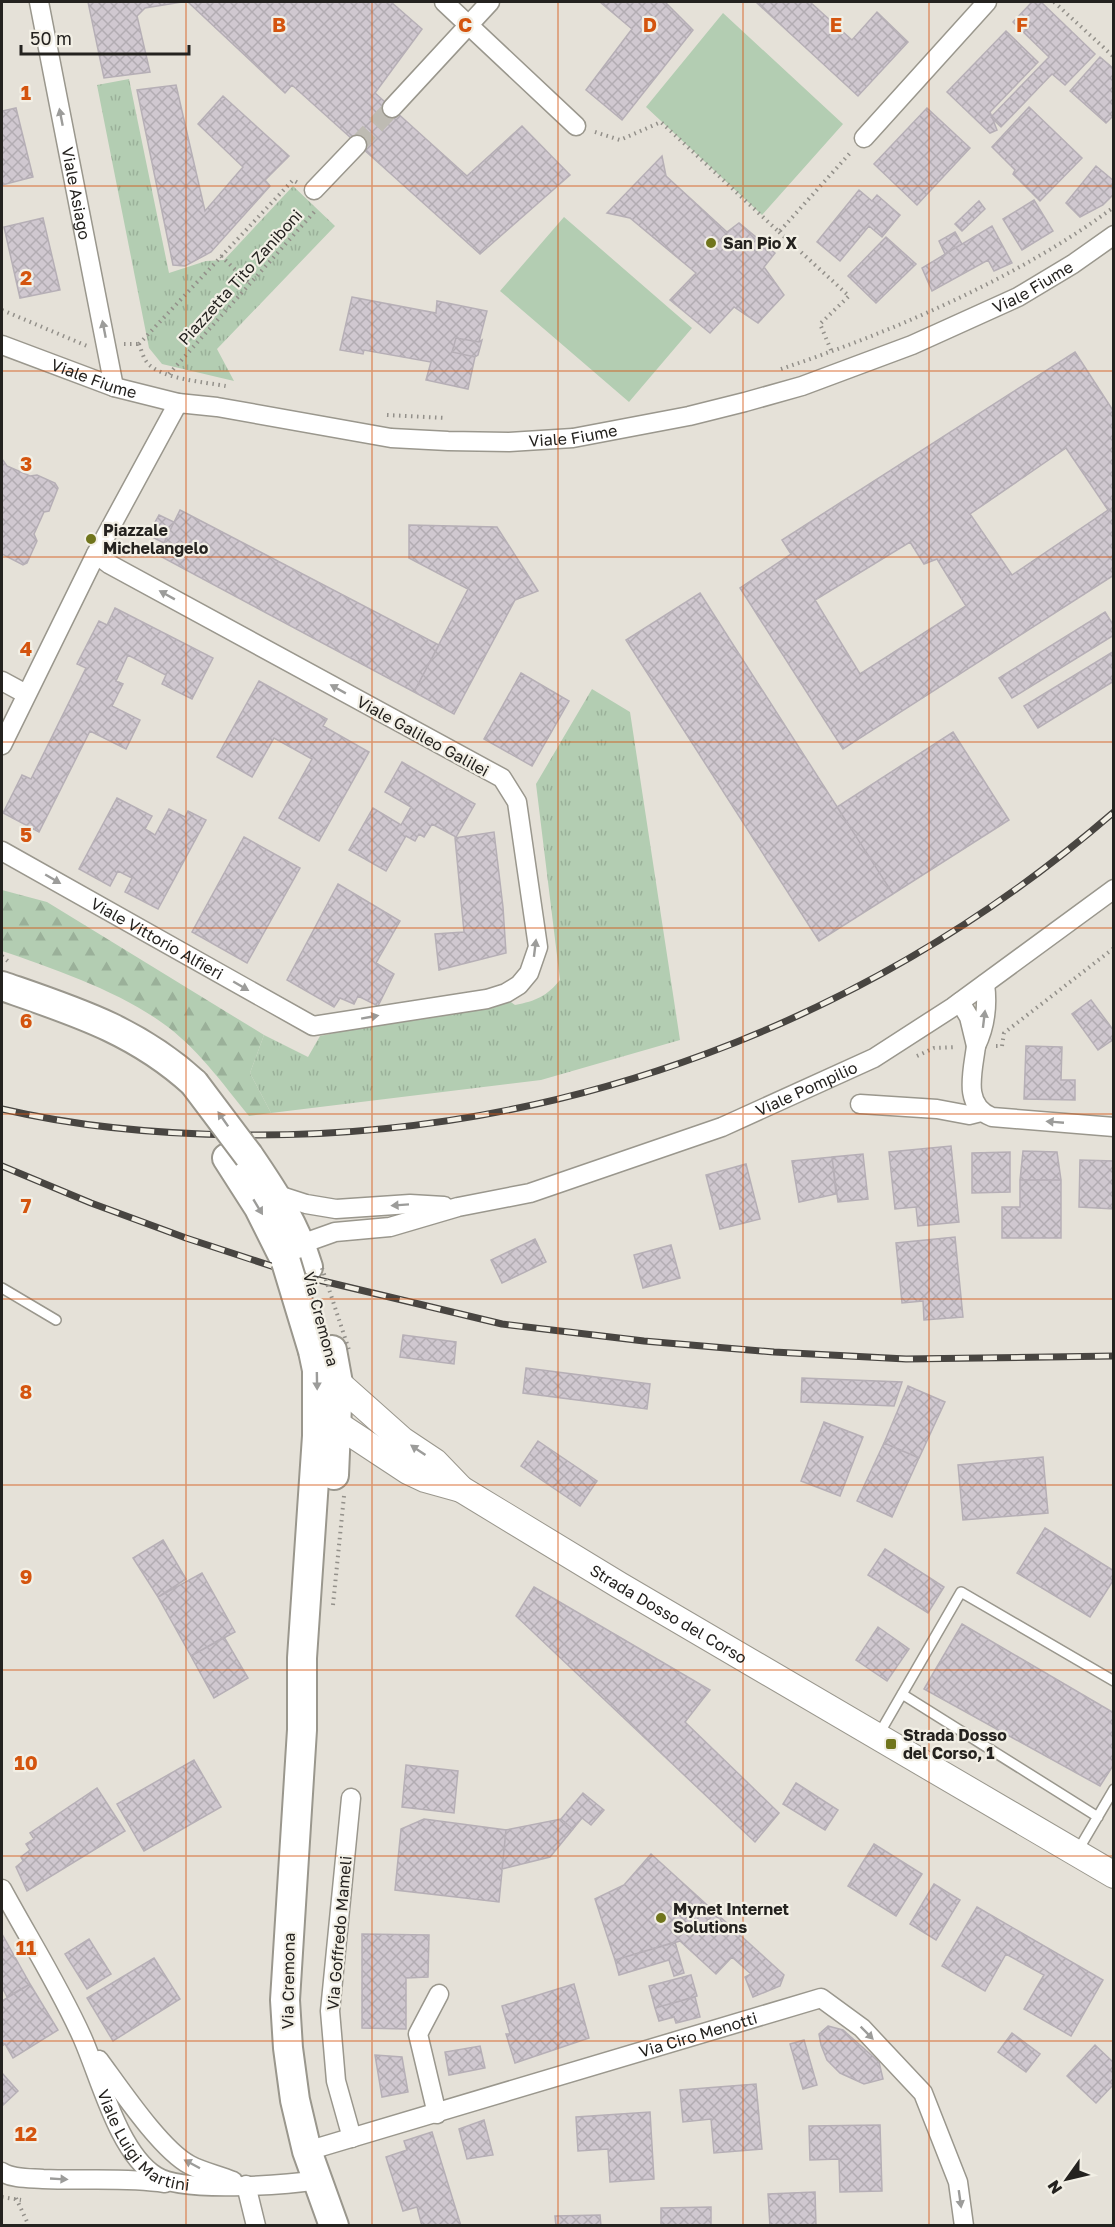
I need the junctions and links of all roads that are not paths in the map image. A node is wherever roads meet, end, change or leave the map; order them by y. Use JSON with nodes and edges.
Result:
{"nodes":[{"id":1,"x":39,"y":2,"type":"edge"},
{"id":2,"x":444,"y":2,"type":"edge"},
{"id":3,"x":490,"y":2,"type":"edge"},
{"id":4,"x":987,"y":2,"type":"edge"},
{"id":5,"x":469,"y":24,"type":"junction"},
{"id":6,"x":392,"y":108,"type":"tunnel mouth"},
{"id":7,"x":576,"y":126,"type":"road end"},
{"id":8,"x":864,"y":138,"type":"road end"},
{"id":9,"x":357,"y":145,"type":"tunnel mouth"},
{"id":10,"x":314,"y":190,"type":"road end"},
{"id":11,"x":1113,"y":235,"type":"edge"},
{"id":12,"x":2,"y":346,"type":"edge"},
{"id":13,"x":114,"y":387,"type":"junction"},
{"id":14,"x":178,"y":403,"type":"junction"},
{"id":15,"x":96,"y":554,"type":"junction"},
{"id":16,"x":2,"y":681,"type":"edge"},
{"id":17,"x":26,"y":694,"type":"junction"},
{"id":18,"x":2,"y":745,"type":"edge"},
{"id":19,"x":2,"y":851,"type":"edge"},
{"id":20,"x":1113,"y":889,"type":"edge"},
{"id":21,"x":985,"y":984,"type":"junction"},
{"id":22,"x":2,"y":986,"type":"edge"},
{"id":23,"x":960,"y":1002,"type":"junction"},
{"id":24,"x":313,"y":1026,"type":"joint"},
{"id":25,"x":976,"y":1046,"type":"junction"},
{"id":26,"x":971,"y":1092,"type":"junction"},
{"id":27,"x":860,"y":1104,"type":"dead end"},
{"id":28,"x":937,"y":1109,"type":"junction"},
{"id":29,"x":981,"y":1112,"type":"junction"},
{"id":30,"x":1113,"y":1127,"type":"edge"},
{"id":31,"x":238,"y":1157,"type":"junction"},
{"id":32,"x":275,"y":1194,"type":"junction"},
{"id":33,"x":458,"y":1207,"type":"junction"},
{"id":34,"x":300,"y":1258,"type":"junction"},
{"id":35,"x":2,"y":1288,"type":"edge"},
{"id":36,"x":56,"y":1320,"type":"dead end"},
{"id":37,"x":332,"y":1351,"type":"junction"},
{"id":38,"x":338,"y":1383,"type":"junction"},
{"id":39,"x":324,"y":1425,"type":"junction"},
{"id":40,"x":461,"y":1489,"type":"junction"},
{"id":41,"x":322,"y":1504,"type":"junction"},
{"id":42,"x":1113,"y":1681,"type":"edge"},
{"id":43,"x":902,"y":1694,"type":"junction"},
{"id":44,"x":877,"y":1736,"type":"junction"},
{"id":45,"x":1113,"y":1789,"type":"edge"},
{"id":46,"x":351,"y":1798,"type":"dead end"},
{"id":47,"x":1098,"y":1817,"type":"junction"},
{"id":48,"x":1076,"y":1853,"type":"junction"},
{"id":49,"x":1113,"y":1875,"type":"edge"},
{"id":50,"x":2,"y":1889,"type":"edge"},
{"id":51,"x":439,"y":1994,"type":"dead end"},
{"id":52,"x":82,"y":2036,"type":"junction"},
{"id":53,"x":437,"y":2114,"type":"junction"},
{"id":54,"x":352,"y":2138,"type":"junction"},
{"id":55,"x":307,"y":2151,"type":"junction"},
{"id":56,"x":4,"y":2174,"type":"edge"},
{"id":57,"x":318,"y":2180,"type":"junction"},
{"id":58,"x":182,"y":2185,"type":"junction"},
{"id":59,"x":246,"y":2185,"type":"junction"},
{"id":60,"x":256,"y":2226,"type":"edge"},
{"id":61,"x":334,"y":2226,"type":"edge"},
{"id":62,"x":964,"y":2226,"type":"edge"}],
"edges":[{"from":13,"to":1,"type":"street","name":"Viale Asiago","one_way":true},
{"from":2,"to":5,"type":"street"},
{"from":3,"to":5,"type":"street"},
{"from":4,"to":8,"type":"street"},
{"from":5,"to":6,"type":"street"},
{"from":5,"to":7,"type":"street"},
{"from":9,"to":10,"type":"street"},
{"from":11,"to":14,"type":"street","name":"Viale Fiume"},
{"from":12,"to":13,"type":"street","name":"Viale Fiume"},
{"from":13,"to":14,"type":"street","name":"Viale Fiume"},
{"from":14,"to":15,"type":"street"},
{"from":15,"to":17,"type":"street"},
{"from":24,"to":15,"type":"street","name":"Viale Galileo Galilei","one_way":true},
{"from":16,"to":17,"type":"street"},
{"from":17,"to":18,"type":"street"},
{"from":19,"to":24,"type":"street","name":"Viale Vittorio Alfieri","one_way":true},
{"from":20,"to":21,"type":"street","name":"Viale Pompilio"},
{"from":21,"to":23,"type":"street","name":"Viale Pompilio"},
{"from":25,"to":21,"type":"street","one_way":true},
{"from":22,"to":31,"type":"main road","name":"Via Cremona"},
{"from":23,"to":25,"type":"street"},
{"from":23,"to":33,"type":"street","name":"Viale Pompilio"},
{"from":25,"to":26,"type":"street"},
{"from":26,"to":28,"type":"street"},
{"from":26,"to":29,"type":"street"},
{"from":27,"to":28,"type":"street"},
{"from":28,"to":29,"type":"street"},
{"from":30,"to":29,"type":"street","one_way":true},
{"from":31,"to":32,"type":"main road","name":"Via Cremona"},
{"from":31,"to":34,"type":"main road","name":"Via Cremona","one_way":true},
{"from":33,"to":32,"type":"street","name":"Viale Pompilio","one_way":true},
{"from":32,"to":34,"type":"main road","name":"Via Cremona"},
{"from":33,"to":34,"type":"street","name":"Viale Pompilio"},
{"from":34,"to":37,"type":"main road","name":"Via Cremona","bridge":true},
{"from":35,"to":36,"type":"lane"},
{"from":37,"to":38,"type":"main road","name":"Via Cremona"},
{"from":37,"to":39,"type":"main road","name":"Via Cremona","one_way":true},
{"from":38,"to":39,"type":"main road","name":"Via Cremona"},
{"from":40,"to":38,"type":"main road","name":"Strada Dosso del Corso","one_way":true},
{"from":39,"to":40,"type":"main road","name":"Strada Dosso del Corso"},
{"from":39,"to":41,"type":"main road","name":"Via Cremona"},
{"from":39,"to":41,"type":"main road","name":"Via Cremona"},
{"from":40,"to":44,"type":"main road","name":"Strada Dosso del Corso"},
{"from":41,"to":55,"type":"main road","name":"Via Cremona"},
{"from":42,"to":43,"type":"lane"},
{"from":43,"to":44,"type":"lane"},
{"from":43,"to":47,"type":"lane"},
{"from":44,"to":48,"type":"main road","name":"Strada Dosso del Corso"},
{"from":45,"to":47,"type":"lane"},
{"from":46,"to":54,"type":"street","name":"Via Goffredo Mameli"},
{"from":47,"to":48,"type":"lane"},
{"from":48,"to":49,"type":"main road","name":"Strada Dosso del Corso"},
{"from":50,"to":52,"type":"street","name":"Viale Luigi Martini"},
{"from":51,"to":53,"type":"street"},
{"from":52,"to":58,"type":"street","name":"Viale Luigi Martini"},
{"from":59,"to":52,"type":"street","name":"Viale Luigi Martini","one_way":true},
{"from":53,"to":54,"type":"street","name":"Via Ciro Menotti"},
{"from":53,"to":62,"type":"street","name":"Via Ciro Menotti","one_way":true},
{"from":54,"to":55,"type":"street","name":"Via Ciro Menotti"},
{"from":55,"to":57,"type":"main road","name":"Via Cremona"},
{"from":56,"to":58,"type":"street","one_way":true},
{"from":57,"to":59,"type":"street","name":"Viale Luigi Martini"},
{"from":57,"to":61,"type":"main road","name":"Via Cremona"},
{"from":58,"to":59,"type":"street","name":"Viale Luigi Martini"},
{"from":59,"to":60,"type":"street"}]}
